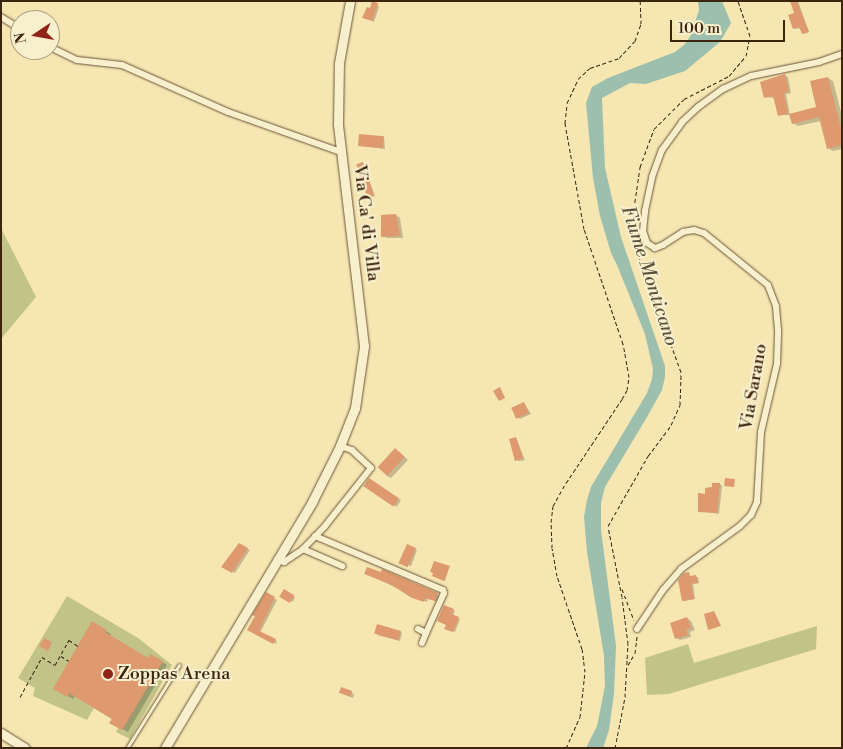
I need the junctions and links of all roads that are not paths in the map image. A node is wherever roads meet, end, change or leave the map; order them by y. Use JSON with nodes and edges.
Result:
{"nodes":[{"id":1,"x":350,"y":1,"type":"edge"},
{"id":2,"x":60,"y":52,"type":"edge"},
{"id":3,"x":842,"y":54,"type":"edge"},
{"id":4,"x":341,"y":152,"type":"junction"},
{"id":5,"x":340,"y":446,"type":"junction"},
{"id":6,"x":316,"y":536,"type":"junction"},
{"id":7,"x":303,"y":549,"type":"junction"},
{"id":8,"x":277,"y":559,"type":"junction"},
{"id":9,"x":342,"y":566,"type":"dead end"},
{"id":10,"x":418,"y":629,"type":"dead end"},
{"id":11,"x":637,"y":629,"type":"road end"},
{"id":12,"x":426,"y":633,"type":"junction"},
{"id":13,"x":422,"y":643,"type":"dead end"},
{"id":14,"x":179,"y":664,"type":"dead end"},
{"id":15,"x":1,"y":733,"type":"edge"},
{"id":16,"x":25,"y":748,"type":"edge"},
{"id":17,"x":127,"y":748,"type":"edge"},
{"id":18,"x":165,"y":748,"type":"edge"}],
"edges":[{"from":1,"to":4,"type":"street","name":"Via Ca' di Villa"},
{"from":2,"to":4,"type":"street"},
{"from":3,"to":11,"type":"street","name":"Via Sarano"},
{"from":4,"to":5,"type":"street","name":"Via Ca' di Villa"},
{"from":5,"to":6,"type":"street"},
{"from":5,"to":8,"type":"street","name":"Via Ca' di Villa"},
{"from":6,"to":7,"type":"street"},
{"from":6,"to":12,"type":"street"},
{"from":7,"to":8,"type":"street"},
{"from":7,"to":9,"type":"street"},
{"from":8,"to":18,"type":"street","name":"Via Ca' di Villa"},
{"from":10,"to":12,"type":"street"},
{"from":12,"to":13,"type":"street"},
{"from":14,"to":17,"type":"lane"},
{"from":15,"to":16,"type":"street"}]}
